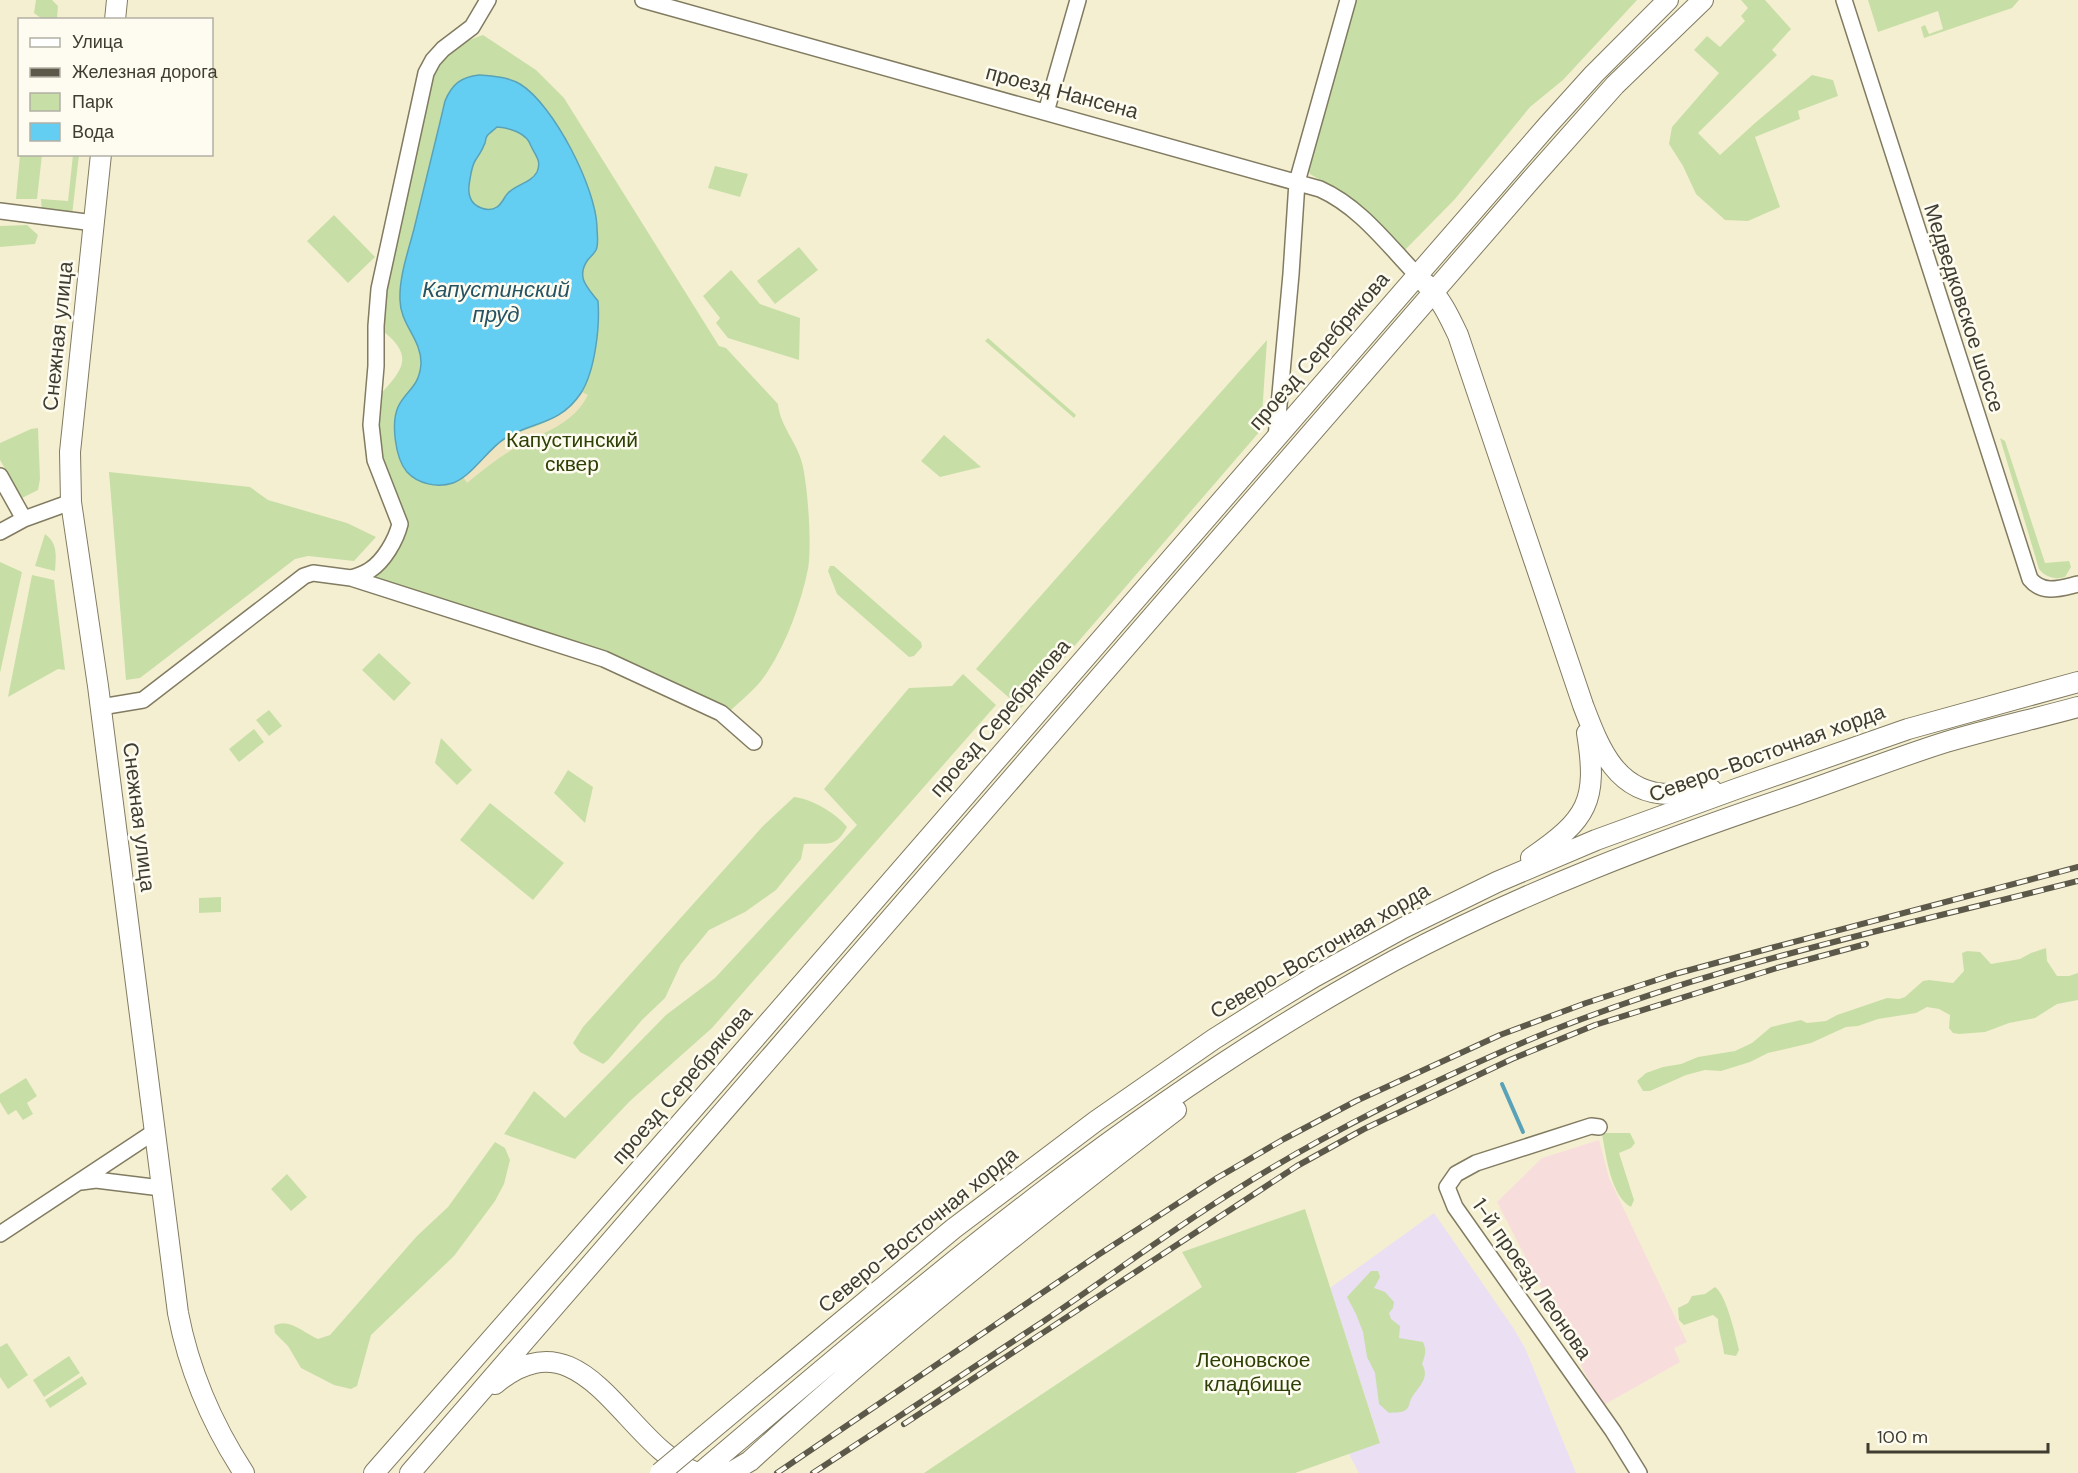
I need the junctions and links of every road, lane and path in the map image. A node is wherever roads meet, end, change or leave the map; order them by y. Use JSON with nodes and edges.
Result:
{"nodes":[{"id":1,"x":117,"y":0,"type":"edge"},
{"id":2,"x":488,"y":0,"type":"edge"},
{"id":3,"x":643,"y":0,"type":"edge"},
{"id":4,"x":1078,"y":0,"type":"edge"},
{"id":5,"x":1348,"y":0,"type":"edge"},
{"id":6,"x":1668,"y":0,"type":"edge"},
{"id":7,"x":1703,"y":0,"type":"edge"},
{"id":8,"x":1844,"y":0,"type":"edge"},
{"id":9,"x":116,"y":18,"type":"edge"},
{"id":10,"x":1046,"y":112,"type":"junction"},
{"id":11,"x":101,"y":156,"type":"edge"},
{"id":12,"x":1298,"y":182,"type":"junction"},
{"id":13,"x":0,"y":211,"type":"edge"},
{"id":14,"x":94,"y":223,"type":"junction"},
{"id":15,"x":1417,"y":275,"type":"junction"},
{"id":16,"x":1434,"y":292,"type":"junction"},
{"id":17,"x":1276,"y":438,"type":"junction"},
{"id":18,"x":0,"y":476,"type":"edge"},
{"id":19,"x":70,"y":502,"type":"junction"},
{"id":20,"x":24,"y":519,"type":"junction"},
{"id":21,"x":0,"y":532,"type":"edge"},
{"id":22,"x":351,"y":578,"type":"junction"},
{"id":23,"x":2078,"y":584,"type":"edge"},
{"id":24,"x":2078,"y":682,"type":"edge"},
{"id":25,"x":1583,"y":705,"type":"junction"},
{"id":26,"x":101,"y":707,"type":"junction"},
{"id":27,"x":2078,"y":707,"type":"edge"},
{"id":28,"x":754,"y":742,"type":"dead end"},
{"id":29,"x":1736,"y":789,"type":"junction"},
{"id":30,"x":1497,"y":882,"type":"junction"},
{"id":31,"x":1362,"y":978,"type":"junction"},
{"id":32,"x":1599,"y":1127,"type":"dead end"},
{"id":33,"x":154,"y":1132,"type":"junction"},
{"id":34,"x":78,"y":1183,"type":"junction"},
{"id":35,"x":161,"y":1188,"type":"junction"},
{"id":36,"x":0,"y":1234,"type":"edge"},
{"id":37,"x":465,"y":1409,"type":"junction"},
{"id":38,"x":244,"y":1473,"type":"edge"},
{"id":39,"x":374,"y":1473,"type":"edge"},
{"id":40,"x":410,"y":1473,"type":"edge"},
{"id":41,"x":660,"y":1473,"type":"edge"},
{"id":42,"x":698,"y":1473,"type":"edge"},
{"id":43,"x":724,"y":1473,"type":"edge"},
{"id":44,"x":1639,"y":1473,"type":"edge"}],
"edges":[{"from":1,"to":9,"type":"main road"},
{"from":2,"to":22,"type":"street"},
{"from":3,"to":10,"type":"street","name":"проезд Нансена"},
{"from":4,"to":10,"type":"street"},
{"from":5,"to":12,"type":"street"},
{"from":6,"to":15,"type":"main road","name":"проезд Серебрякова"},
{"from":7,"to":16,"type":"main road"},
{"from":8,"to":23,"type":"street","name":"Медведковское шоссе"},
{"from":10,"to":12,"type":"street","name":"проезд Нансена"},
{"from":11,"to":14,"type":"main road","name":"Снежная улица"},
{"from":12,"to":15,"type":"street","name":"проезд Нансена"},
{"from":12,"to":17,"type":"street"},
{"from":13,"to":14,"type":"street"},
{"from":14,"to":19,"type":"main road","name":"Снежная улица"},
{"from":15,"to":16,"type":"main road","name":"проезд Нансена"},
{"from":15,"to":17,"type":"main road","name":"проезд Серебрякова"},
{"from":16,"to":25,"type":"main road","name":"проезд Нансена"},
{"from":16,"to":37,"type":"main road"},
{"from":17,"to":39,"type":"main road","name":"проезд Серебрякова"},
{"from":18,"to":20,"type":"street"},
{"from":19,"to":20,"type":"street"},
{"from":19,"to":26,"type":"main road","name":"Снежная улица"},
{"from":20,"to":21,"type":"street"},
{"from":22,"to":26,"type":"street"},
{"from":22,"to":28,"type":"street"},
{"from":24,"to":29,"type":"main road","name":"Северо-Восточная хорда"},
{"from":25,"to":29,"type":"main road"},
{"from":25,"to":30,"type":"main road"},
{"from":26,"to":33,"type":"main road","name":"Снежная улица"},
{"from":27,"to":31,"type":"main road"},
{"from":29,"to":30,"type":"main road","name":"Северо-Восточная хорда"},
{"from":30,"to":41,"type":"main road","name":"Северо-Восточная хорда","bridge":true},
{"from":31,"to":42,"type":"main road"},
{"from":31,"to":43,"type":"main road"},
{"from":32,"to":44,"type":"street","name":"1-й проезд Леонова"},
{"from":33,"to":34,"type":"street"},
{"from":33,"to":35,"type":"main road","name":"Снежная улица"},
{"from":34,"to":35,"type":"street"},
{"from":34,"to":36,"type":"street"},
{"from":35,"to":38,"type":"main road","name":"Снежная улица"},
{"from":37,"to":40,"type":"main road"},
{"from":37,"to":42,"type":"main road"}]}
